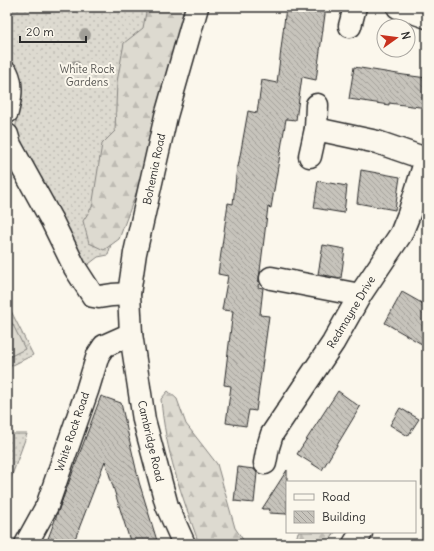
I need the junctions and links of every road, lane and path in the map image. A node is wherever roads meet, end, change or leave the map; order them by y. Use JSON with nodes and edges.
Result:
{"nodes":[{"id":1,"x":197,"y":7,"type":"edge"},
{"id":2,"x":398,"y":7,"type":"edge"},
{"id":3,"x":427,"y":17,"type":"edge"},
{"id":4,"x":7,"y":73,"type":"edge"},
{"id":5,"x":317,"y":105,"type":"dead end"},
{"id":6,"x":7,"y":112,"type":"edge"},
{"id":7,"x":316,"y":129,"type":"junction"},
{"id":8,"x":7,"y":135,"type":"edge"},
{"id":9,"x":310,"y":156,"type":"dead end"},
{"id":10,"x":426,"y":158,"type":"edge"},
{"id":11,"x":271,"y":278,"type":"dead end"},
{"id":12,"x":129,"y":294,"type":"junction"},
{"id":13,"x":360,"y":295,"type":"junction"},
{"id":14,"x":131,"y":334,"type":"junction"},
{"id":15,"x":265,"y":463,"type":"dead end"},
{"id":16,"x":26,"y":544,"type":"edge"},
{"id":17,"x":184,"y":544,"type":"edge"}],
"edges":[{"from":1,"to":12,"type":"main road","name":"Bohemia Road"},
{"from":2,"to":3,"type":"main road"},
{"from":4,"to":6,"type":"main road"},
{"from":5,"to":7,"type":"main road"},
{"from":7,"to":9,"type":"main road"},
{"from":7,"to":10,"type":"main road"},
{"from":8,"to":12,"type":"main road"},
{"from":10,"to":13,"type":"main road","name":"Redmayne Drive"},
{"from":11,"to":13,"type":"main road"},
{"from":12,"to":14,"type":"main road","name":"Bohemia Road"},
{"from":13,"to":15,"type":"main road","name":"Redmayne Drive"},
{"from":14,"to":16,"type":"main road","name":"White Rock Road"},
{"from":14,"to":17,"type":"main road","name":"Cambridge Road"}]}
